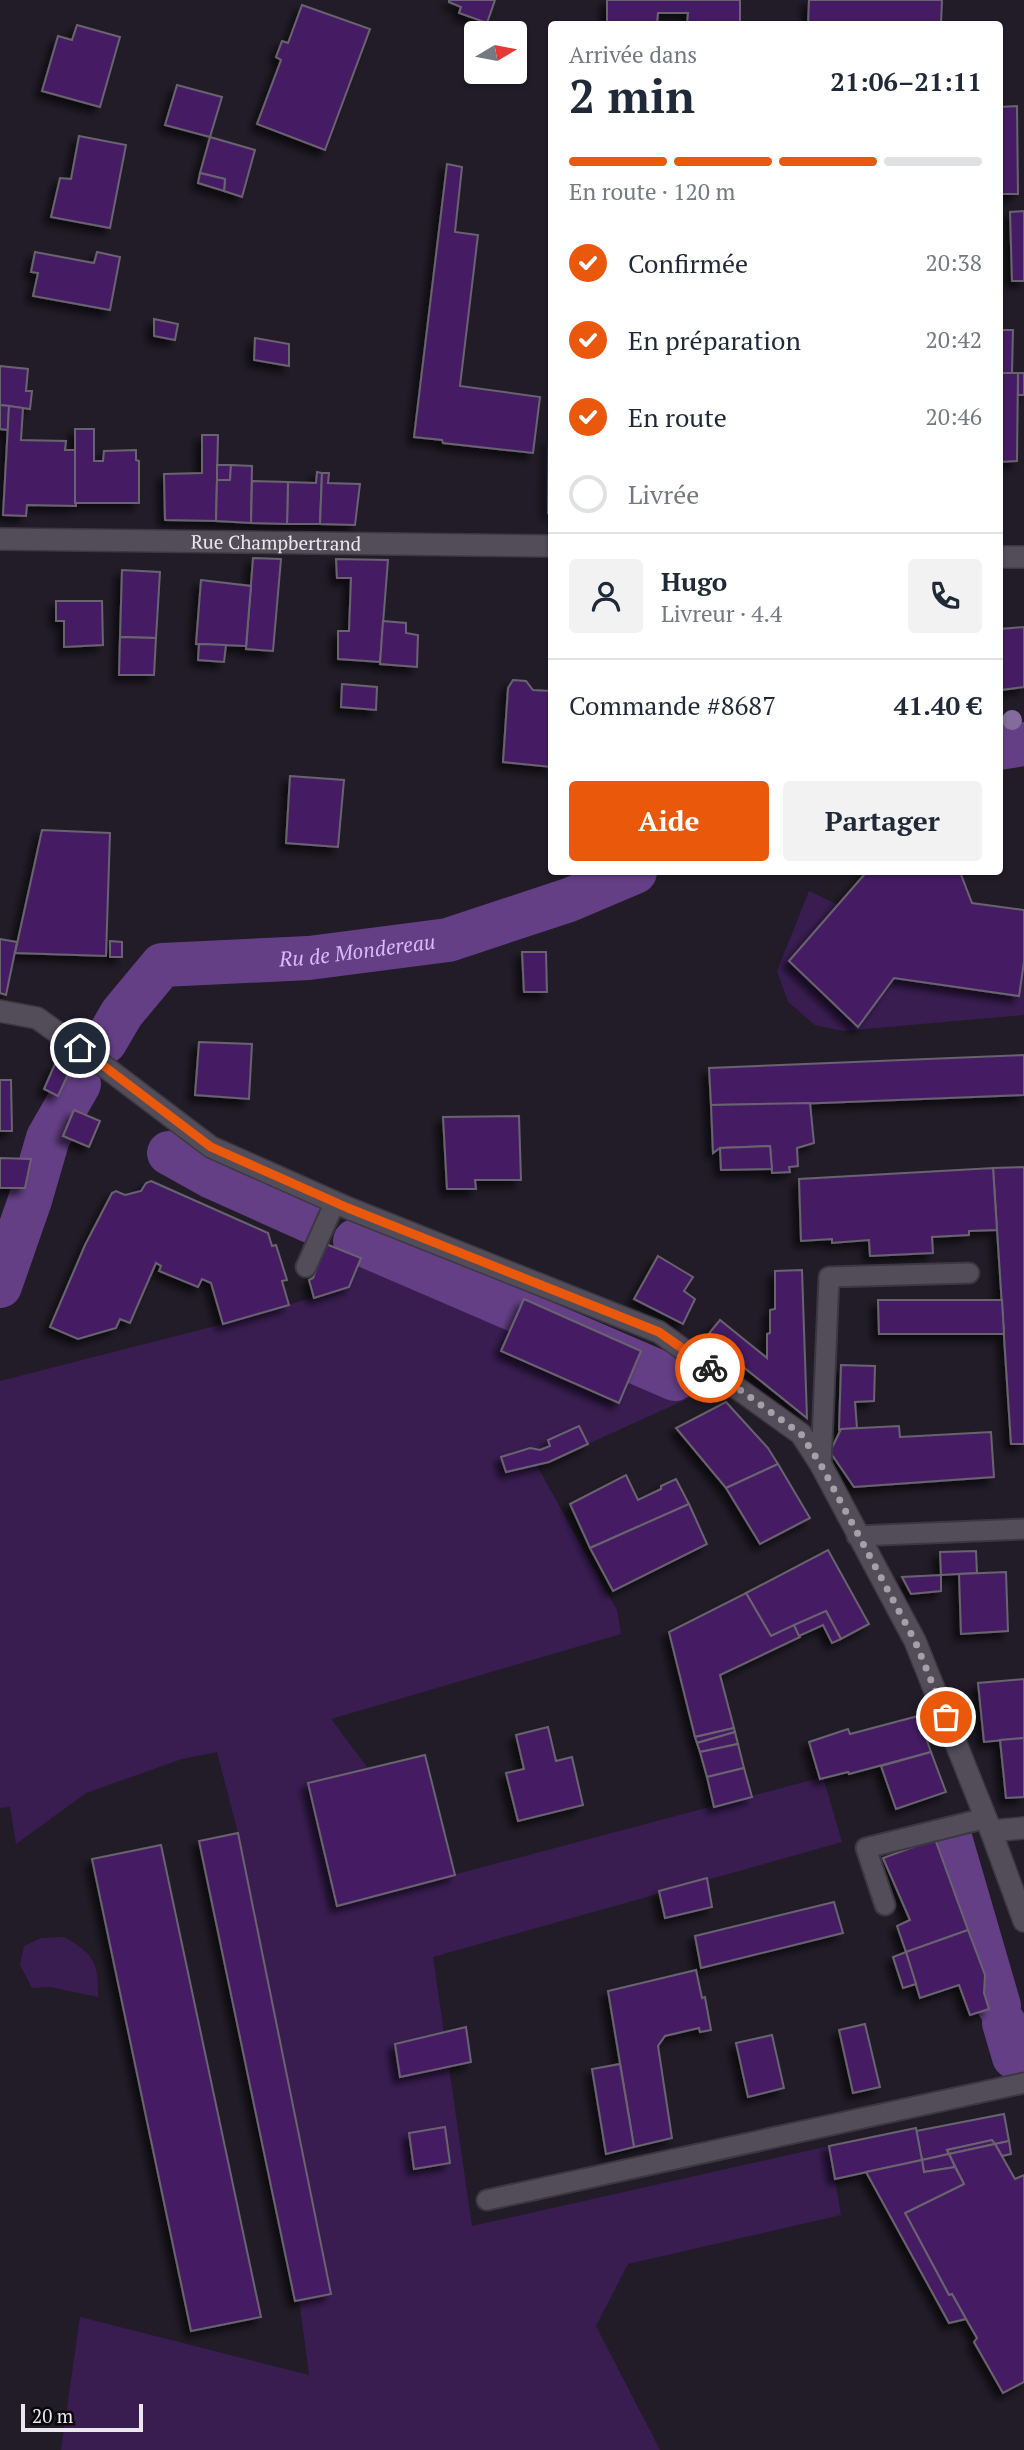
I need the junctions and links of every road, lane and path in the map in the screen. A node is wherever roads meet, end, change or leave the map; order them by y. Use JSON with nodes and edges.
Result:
{"nodes":[{"id":1,"x":0,"y":539,"type":"edge"},
{"id":2,"x":548,"y":546,"type":"edge"},
{"id":3,"x":1024,"y":556,"type":"edge"},
{"id":4,"x":1003,"y":557,"type":"edge"},
{"id":5,"x":0,"y":1011,"type":"edge"},
{"id":6,"x":335,"y":1202,"type":"junction"},
{"id":7,"x":306,"y":1267,"type":"dead end"},
{"id":8,"x":970,"y":1273,"type":"dead end"},
{"id":9,"x":821,"y":1465,"type":"junction"},
{"id":10,"x":1024,"y":1529,"type":"edge"},
{"id":11,"x":857,"y":1536,"type":"junction"},
{"id":12,"x":989,"y":1825,"type":"junction"},
{"id":13,"x":1024,"y":1828,"type":"edge"},
{"id":14,"x":885,"y":1905,"type":"dead end"},
{"id":15,"x":1024,"y":1921,"type":"edge"},
{"id":16,"x":1018,"y":2085,"type":"edge"},
{"id":17,"x":487,"y":2200,"type":"dead end"}],
"edges":[{"from":1,"to":2,"type":"street","name":"Rue Champbertrand"},
{"from":3,"to":4,"type":"street"},
{"from":5,"to":6,"type":"street"},
{"from":6,"to":7,"type":"lane"},
{"from":6,"to":9,"type":"street"},
{"from":8,"to":9,"type":"lane"},
{"from":9,"to":11,"type":"street"},
{"from":10,"to":11,"type":"lane"},
{"from":11,"to":12,"type":"street"},
{"from":12,"to":13,"type":"street"},
{"from":12,"to":14,"type":"lane"},
{"from":12,"to":15,"type":"street"},
{"from":16,"to":17,"type":"lane"}]}
